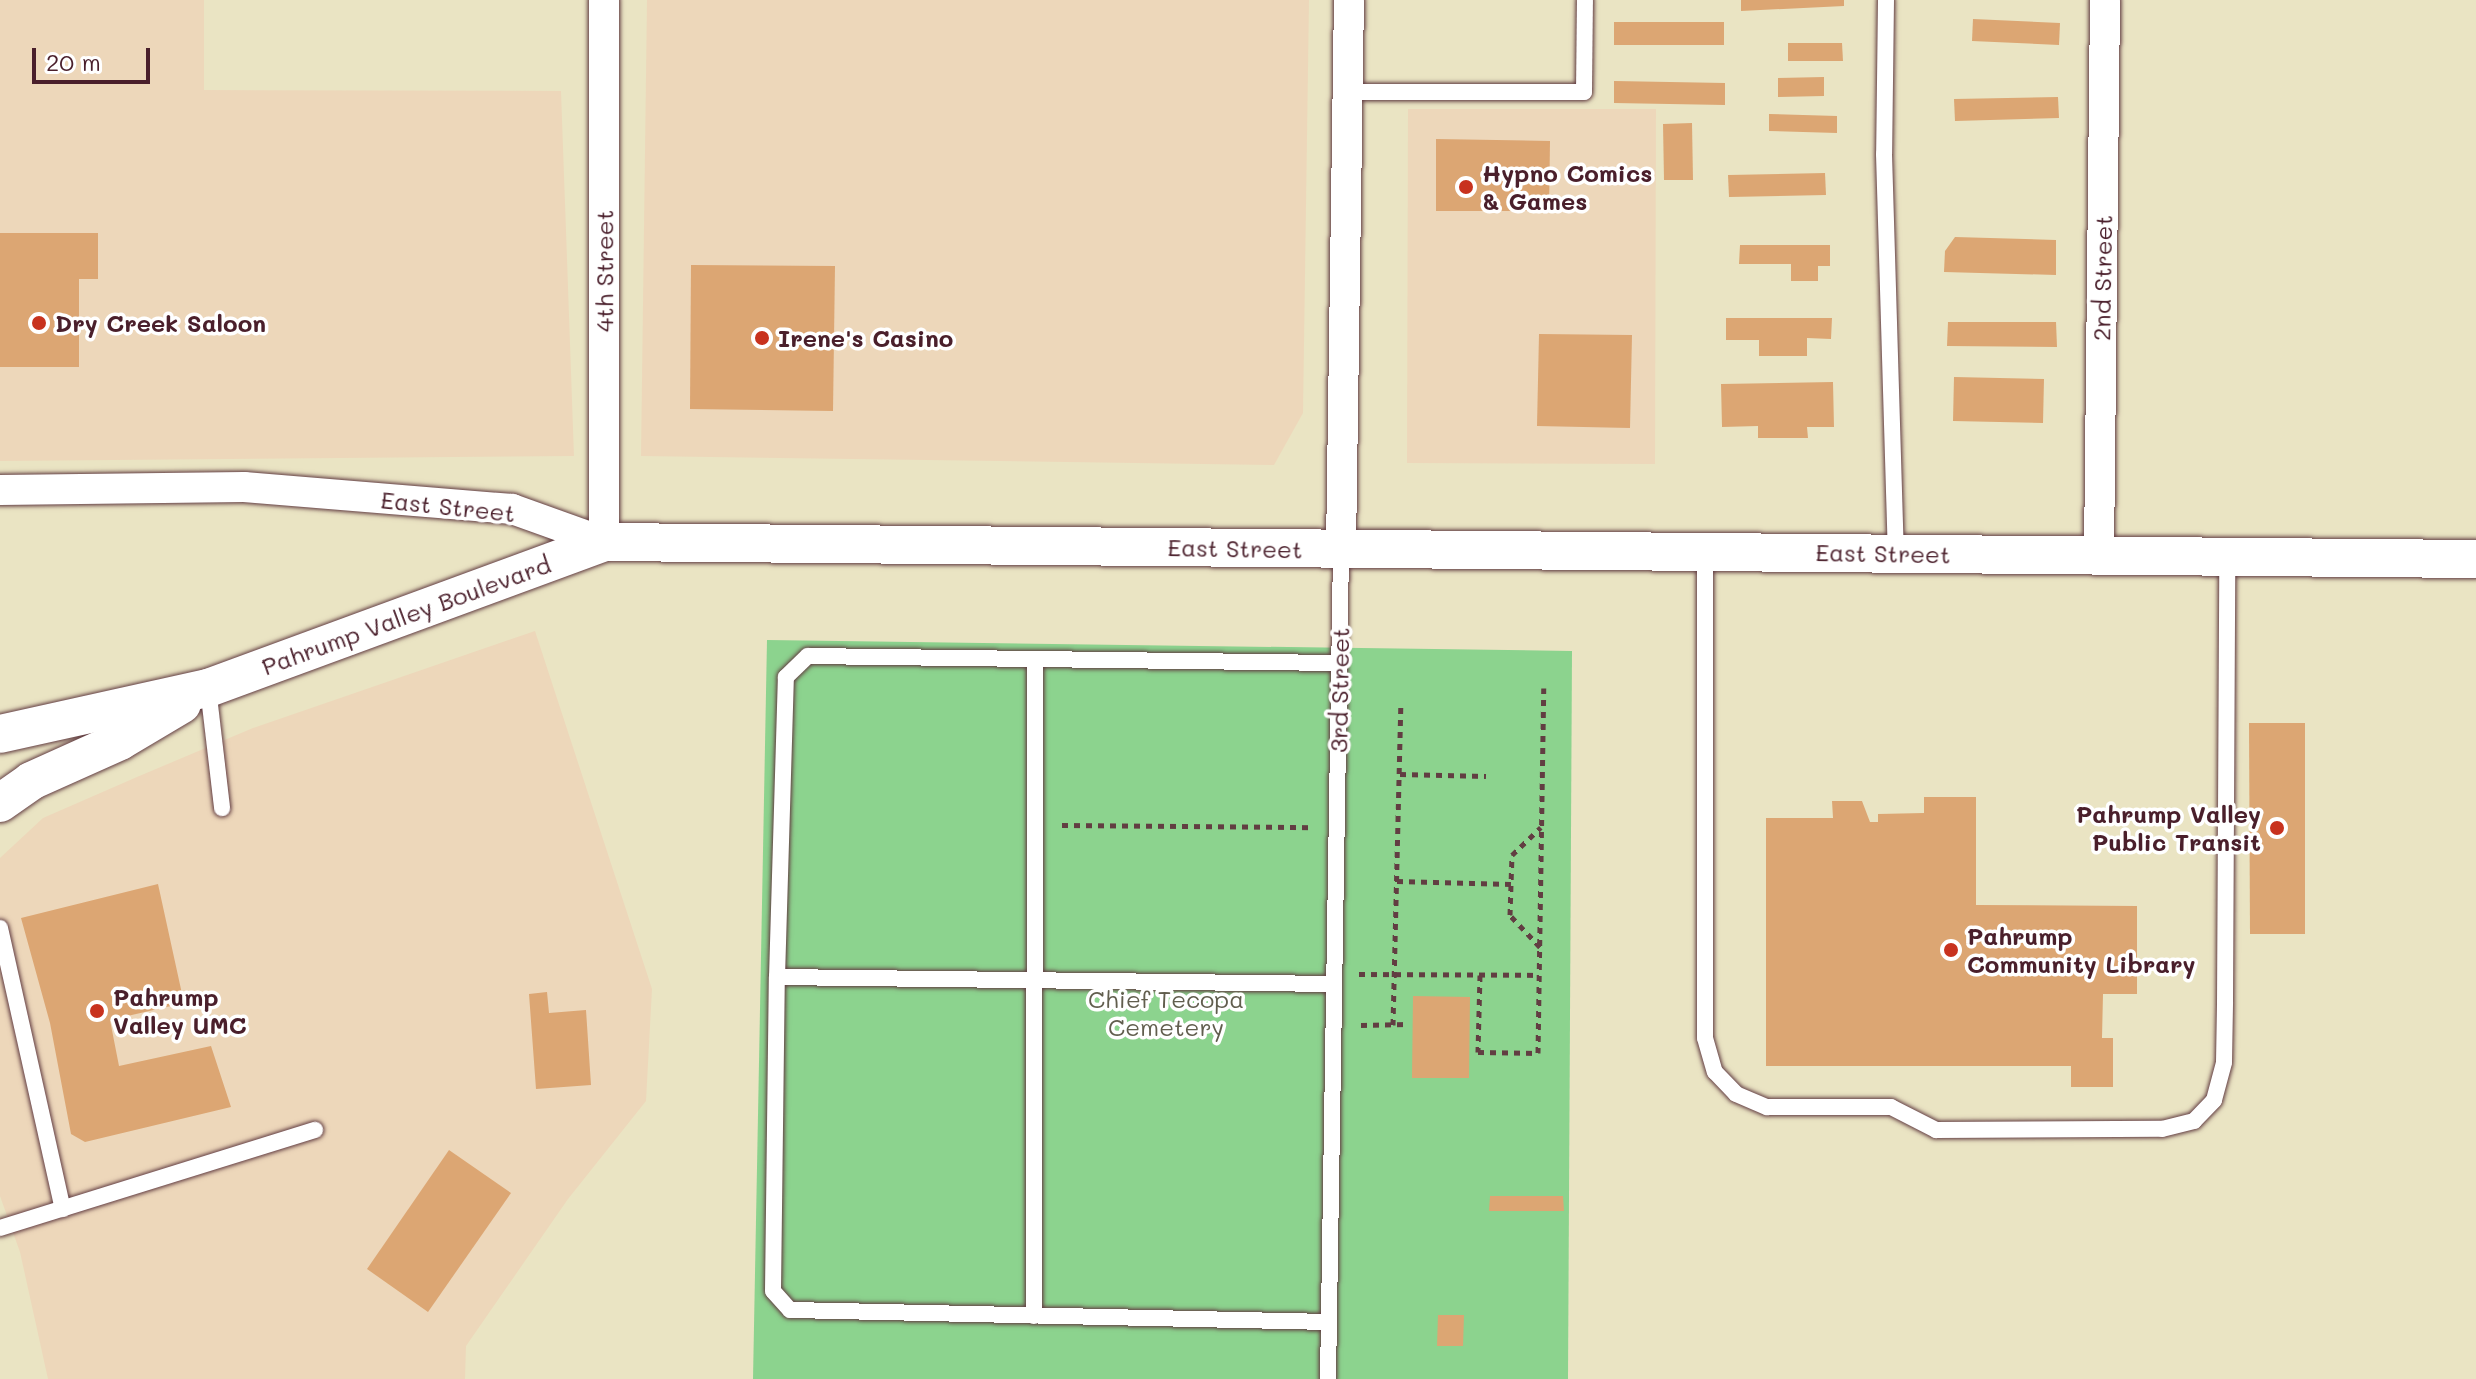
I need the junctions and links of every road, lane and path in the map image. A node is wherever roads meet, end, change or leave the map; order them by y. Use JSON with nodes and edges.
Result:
{"nodes":[{"id":1,"x":604,"y":0,"type":"edge"},
{"id":2,"x":1349,"y":0,"type":"edge"},
{"id":3,"x":1585,"y":0,"type":"edge"},
{"id":4,"x":1886,"y":0,"type":"edge"},
{"id":5,"x":2105,"y":0,"type":"edge"},
{"id":6,"x":1348,"y":92,"type":"junction"},
{"id":7,"x":0,"y":490,"type":"edge"},
{"id":8,"x":604,"y":542,"type":"junction"},
{"id":9,"x":1341,"y":549,"type":"junction"},
{"id":10,"x":1705,"y":552,"type":"junction"},
{"id":11,"x":1896,"y":553,"type":"junction"},
{"id":12,"x":2099,"y":555,"type":"junction"},
{"id":13,"x":2227,"y":557,"type":"junction"},
{"id":14,"x":2476,"y":559,"type":"edge"},
{"id":15,"x":1035,"y":659,"type":"junction"},
{"id":16,"x":1339,"y":663,"type":"junction"},
{"id":17,"x":208,"y":688,"type":"junction"},
{"id":18,"x":1544,"y":688,"type":"dead end"},
{"id":19,"x":1401,"y":706,"type":"dead end"},
{"id":20,"x":0,"y":734,"type":"edge"},
{"id":21,"x":1400,"y":774,"type":"junction"},
{"id":22,"x":1486,"y":776,"type":"dead end"},
{"id":23,"x":0,"y":803,"type":"edge"},
{"id":24,"x":222,"y":808,"type":"dead end"},
{"id":25,"x":1035,"y":825,"type":"junction"},
{"id":26,"x":1541,"y":826,"type":"junction"},
{"id":27,"x":1337,"y":827,"type":"junction"},
{"id":28,"x":1397,"y":881,"type":"junction"},
{"id":29,"x":1511,"y":884,"type":"junction"},
{"id":30,"x":0,"y":928,"type":"edge"},
{"id":31,"x":1540,"y":947,"type":"junction"},
{"id":32,"x":1395,"y":974,"type":"junction"},
{"id":33,"x":1480,"y":975,"type":"junction"},
{"id":34,"x":1539,"y":975,"type":"junction"},
{"id":35,"x":777,"y":977,"type":"junction"},
{"id":36,"x":1334,"y":979,"type":"junction"},
{"id":37,"x":1034,"y":981,"type":"junction"},
{"id":38,"x":1408,"y":1024,"type":"dead end"},
{"id":39,"x":1333,"y":1025,"type":"junction"},
{"id":40,"x":1393,"y":1025,"type":"junction"},
{"id":41,"x":315,"y":1130,"type":"dead end"},
{"id":42,"x":63,"y":1209,"type":"junction"},
{"id":43,"x":0,"y":1228,"type":"edge"},
{"id":44,"x":1034,"y":1316,"type":"junction"},
{"id":45,"x":1329,"y":1322,"type":"junction"},
{"id":46,"x":1328,"y":1379,"type":"edge"}],
"edges":[{"from":1,"to":8,"type":"street","name":"4th Street"},
{"from":2,"to":6,"type":"street","name":"3rd Street"},
{"from":3,"to":6,"type":"lane"},
{"from":4,"to":11,"type":"lane"},
{"from":5,"to":12,"type":"street","name":"2nd Street"},
{"from":6,"to":9,"type":"street","name":"3rd Street"},
{"from":7,"to":8,"type":"street","name":"East Street"},
{"from":8,"to":9,"type":"street","name":"East Street"},
{"from":8,"to":17,"type":"street","name":"Pahrump Valley Boulevard"},
{"from":9,"to":10,"type":"street","name":"East Street"},
{"from":9,"to":16,"type":"lane","name":"3rd Street"},
{"from":10,"to":11,"type":"street","name":"East Street"},
{"from":10,"to":13,"type":"lane"},
{"from":11,"to":12,"type":"street","name":"East Street"},
{"from":12,"to":13,"type":"street","name":"East Street"},
{"from":13,"to":14,"type":"street","name":"East Street"},
{"from":15,"to":16,"type":"lane"},
{"from":15,"to":25,"type":"lane"},
{"from":15,"to":35,"type":"lane"},
{"from":16,"to":27,"type":"lane","name":"3rd Street"},
{"from":17,"to":20,"type":"street","name":"Pahrump Valley Boulevard"},
{"from":17,"to":23,"type":"street","name":"Pahrump Valley Boulevard"},
{"from":17,"to":24,"type":"lane"},
{"from":18,"to":26,"type":"path"},
{"from":19,"to":21,"type":"path"},
{"from":21,"to":22,"type":"path"},
{"from":21,"to":28,"type":"path"},
{"from":25,"to":27,"type":"path"},
{"from":25,"to":37,"type":"lane"},
{"from":26,"to":29,"type":"path"},
{"from":26,"to":31,"type":"path"},
{"from":27,"to":36,"type":"lane","name":"3rd Street"},
{"from":28,"to":29,"type":"path"},
{"from":28,"to":32,"type":"path"},
{"from":29,"to":31,"type":"path"},
{"from":30,"to":42,"type":"lane"},
{"from":31,"to":34,"type":"path"},
{"from":32,"to":33,"type":"path"},
{"from":32,"to":36,"type":"path"},
{"from":32,"to":40,"type":"path"},
{"from":33,"to":34,"type":"path"},
{"from":33,"to":34,"type":"path"},
{"from":35,"to":37,"type":"lane"},
{"from":35,"to":44,"type":"lane"},
{"from":36,"to":37,"type":"lane"},
{"from":36,"to":39,"type":"lane","name":"3rd Street"},
{"from":37,"to":44,"type":"lane"},
{"from":38,"to":40,"type":"path"},
{"from":39,"to":40,"type":"path"},
{"from":39,"to":45,"type":"lane","name":"3rd Street"},
{"from":41,"to":42,"type":"lane"},
{"from":42,"to":43,"type":"lane"},
{"from":44,"to":45,"type":"lane"},
{"from":45,"to":46,"type":"lane","name":"3rd Street"}]}
